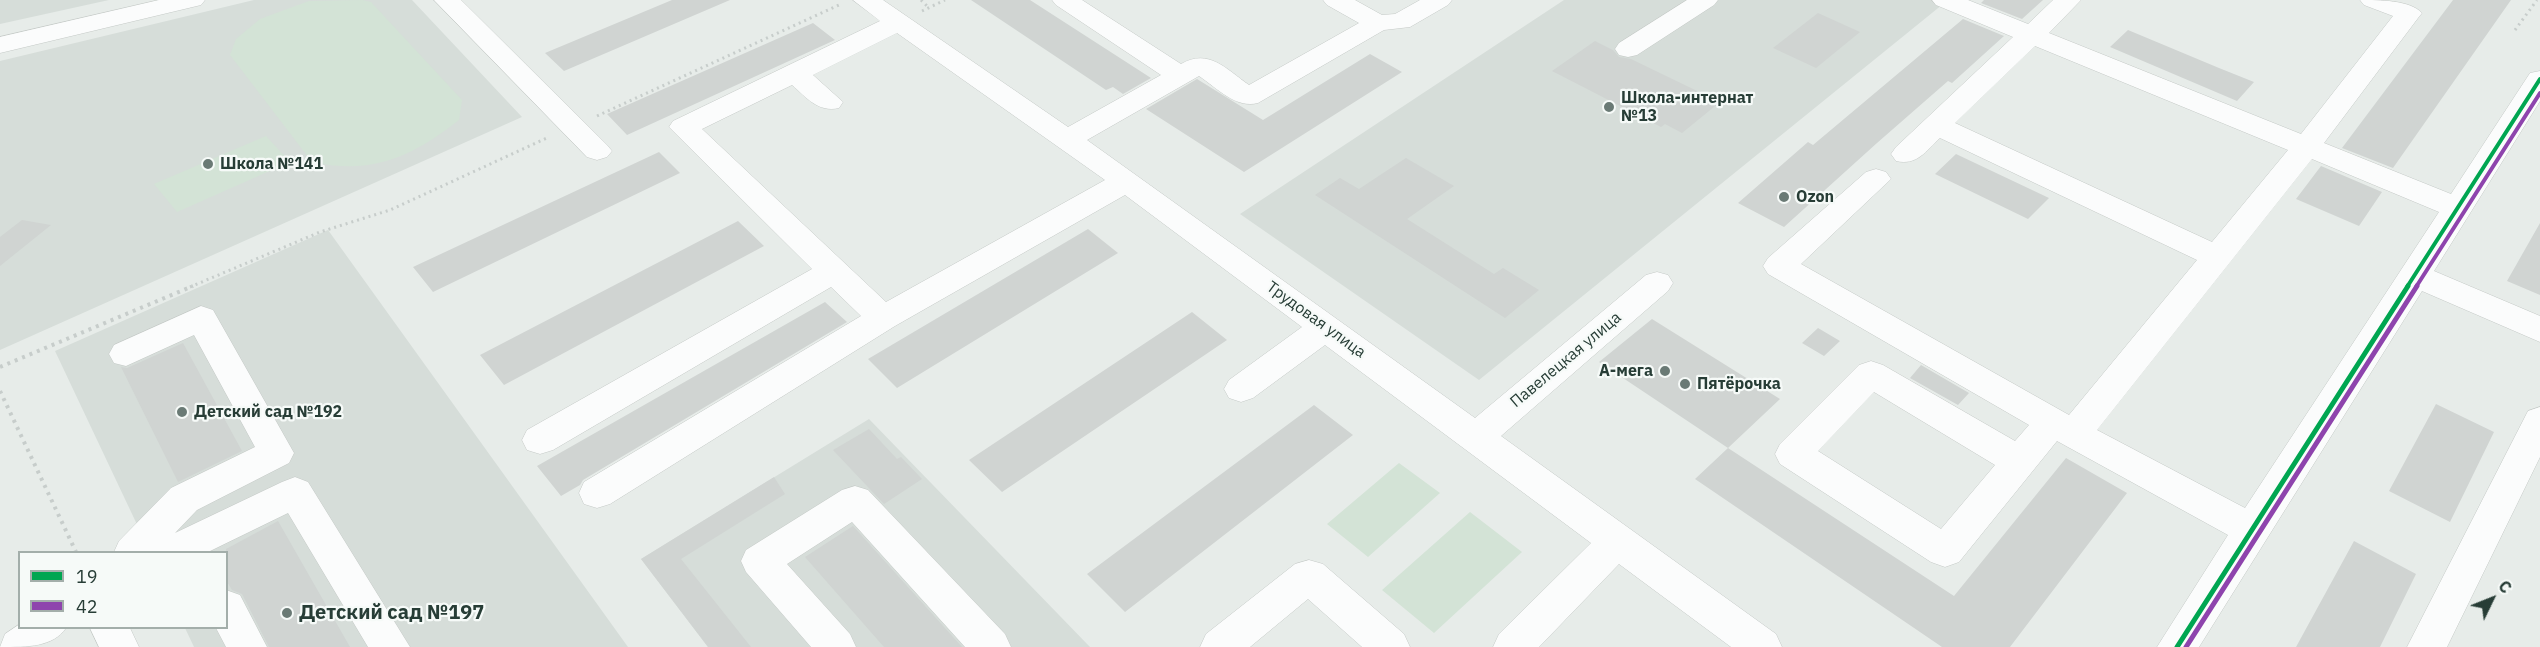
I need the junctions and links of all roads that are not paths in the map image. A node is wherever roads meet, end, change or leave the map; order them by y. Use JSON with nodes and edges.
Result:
{"nodes":[{"id":1,"x":192,"y":0,"type":"edge"},
{"id":2,"x":447,"y":0,"type":"edge"},
{"id":3,"x":1065,"y":0,"type":"edge"},
{"id":4,"x":1336,"y":0,"type":"edge"},
{"id":5,"x":1439,"y":0,"type":"edge"},
{"id":6,"x":1704,"y":0,"type":"edge"},
{"id":7,"x":1945,"y":0,"type":"edge"},
{"id":8,"x":2068,"y":0,"type":"edge"},
{"id":9,"x":2373,"y":0,"type":"edge"},
{"id":10,"x":872,"y":5,"type":"edge"},
{"id":11,"x":1378,"y":23,"type":"junction"},
{"id":12,"x":2033,"y":34,"type":"junction"},
{"id":13,"x":0,"y":45,"type":"edge"},
{"id":14,"x":1628,"y":49,"type":"dead end"},
{"id":15,"x":794,"y":73,"type":"junction"},
{"id":16,"x":1180,"y":76,"type":"junction"},
{"id":17,"x":2540,"y":79,"type":"edge"},
{"id":18,"x":829,"y":102,"type":"dead end"},
{"id":19,"x":1936,"y":125,"type":"junction"},
{"id":20,"x":1066,"y":140,"type":"junction"},
{"id":21,"x":2307,"y":146,"type":"junction"},
{"id":22,"x":597,"y":151,"type":"dead end"},
{"id":23,"x":1906,"y":154,"type":"dead end"},
{"id":24,"x":1876,"y":179,"type":"dead end"},
{"id":25,"x":1126,"y":181,"type":"junction"},
{"id":26,"x":2458,"y":208,"type":"junction"},
{"id":27,"x":2217,"y":257,"type":"junction"},
{"id":28,"x":834,"y":272,"type":"junction"},
{"id":29,"x":2415,"y":275,"type":"junction"},
{"id":30,"x":1657,"y":283,"type":"dead end"},
{"id":31,"x":883,"y":318,"type":"junction"},
{"id":32,"x":1326,"y":327,"type":"junction"},
{"id":33,"x":2540,"y":330,"type":"edge"},
{"id":34,"x":126,"y":354,"type":"dead end"},
{"id":35,"x":1241,"y":389,"type":"dead end"},
{"id":36,"x":2540,"y":421,"type":"edge"},
{"id":37,"x":2063,"y":428,"type":"junction"},
{"id":38,"x":1476,"y":437,"type":"junction"},
{"id":39,"x":540,"y":440,"type":"dead end"},
{"id":40,"x":2020,"y":462,"type":"junction"},
{"id":41,"x":597,"y":493,"type":"dead end"},
{"id":42,"x":2252,"y":530,"type":"junction"},
{"id":43,"x":1617,"y":541,"type":"junction"},
{"id":44,"x":189,"y":549,"type":"edge"},
{"id":45,"x":133,"y":551,"type":"edge"},
{"id":46,"x":228,"y":611,"type":"edge"},
{"id":47,"x":43,"y":629,"type":"edge"},
{"id":48,"x":111,"y":629,"type":"edge"},
{"id":49,"x":19,"y":647,"type":"edge"},
{"id":50,"x":119,"y":647,"type":"edge"},
{"id":51,"x":247,"y":647,"type":"edge"},
{"id":52,"x":390,"y":647,"type":"edge"},
{"id":53,"x":836,"y":647,"type":"edge"},
{"id":54,"x":991,"y":647,"type":"edge"},
{"id":55,"x":1220,"y":647,"type":"edge"},
{"id":56,"x":1390,"y":647,"type":"edge"},
{"id":57,"x":1512,"y":647,"type":"edge"},
{"id":58,"x":1762,"y":647,"type":"edge"},
{"id":59,"x":2177,"y":647,"type":"edge"},
{"id":60,"x":2427,"y":647,"type":"edge"}],
"edges":[{"from":1,"to":13,"type":"street"},
{"from":2,"to":22,"type":"street"},
{"from":3,"to":16,"type":"street"},
{"from":4,"to":11,"type":"street"},
{"from":5,"to":11,"type":"street"},
{"from":6,"to":14,"type":"street"},
{"from":7,"to":12,"type":"street"},
{"from":8,"to":12,"type":"street"},
{"from":9,"to":21,"type":"street"},
{"from":10,"to":15,"type":"street"},
{"from":10,"to":20,"type":"street","name":"Трудовая улица"},
{"from":11,"to":16,"type":"street"},
{"from":12,"to":19,"type":"street"},
{"from":12,"to":21,"type":"street"},
{"from":15,"to":18,"type":"street"},
{"from":15,"to":28,"type":"street"},
{"from":16,"to":20,"type":"street"},
{"from":17,"to":26,"type":"street"},
{"from":19,"to":23,"type":"street"},
{"from":19,"to":27,"type":"street"},
{"from":20,"to":25,"type":"street","name":"Трудовая улица"},
{"from":21,"to":26,"type":"street"},
{"from":21,"to":27,"type":"street"},
{"from":24,"to":37,"type":"street"},
{"from":25,"to":31,"type":"street"},
{"from":25,"to":32,"type":"street","name":"Трудовая улица"},
{"from":26,"to":29,"type":"street"},
{"from":27,"to":37,"type":"street"},
{"from":28,"to":31,"type":"street"},
{"from":28,"to":39,"type":"street"},
{"from":29,"to":33,"type":"street"},
{"from":29,"to":42,"type":"street"},
{"from":30,"to":38,"type":"street","name":"Павелецкая улица"},
{"from":31,"to":41,"type":"street"},
{"from":32,"to":35,"type":"street"},
{"from":32,"to":38,"type":"street","name":"Трудовая улица"},
{"from":34,"to":45,"type":"street"},
{"from":36,"to":60,"type":"street"},
{"from":37,"to":40,"type":"street"},
{"from":37,"to":42,"type":"street"},
{"from":38,"to":43,"type":"street","name":"Трудовая улица"},
{"from":40,"to":40,"type":"street"},
{"from":42,"to":59,"type":"street"},
{"from":43,"to":57,"type":"street"},
{"from":43,"to":58,"type":"street","name":"Трудовая улица"},
{"from":44,"to":52,"type":"street"},
{"from":46,"to":51,"type":"street"},
{"from":47,"to":49,"type":"street"},
{"from":48,"to":50,"type":"street"},
{"from":53,"to":54,"type":"street"},
{"from":55,"to":56,"type":"street"}]}
